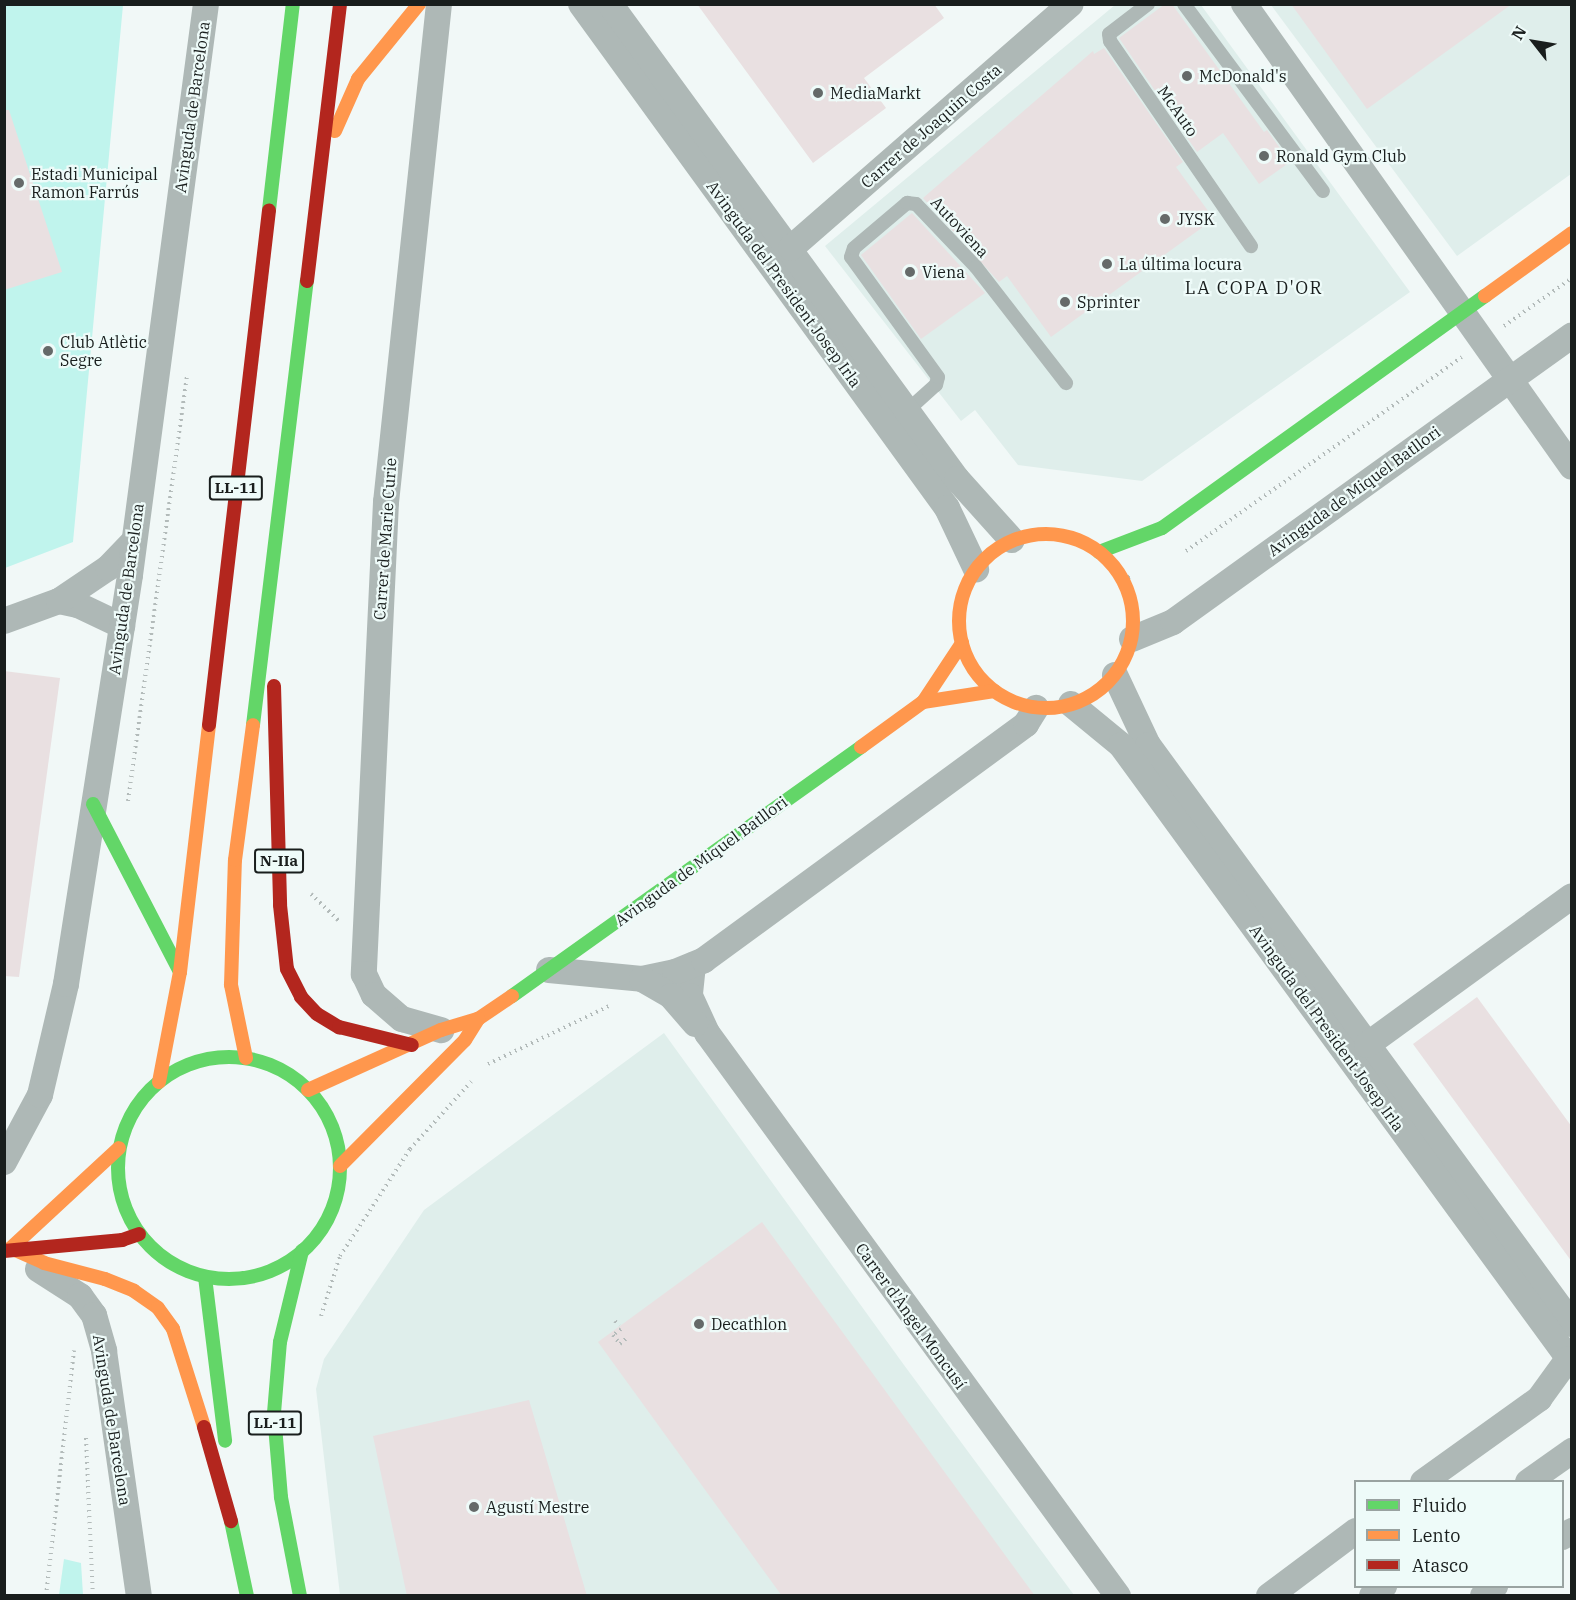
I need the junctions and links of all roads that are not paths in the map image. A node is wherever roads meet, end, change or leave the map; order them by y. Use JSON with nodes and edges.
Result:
{"nodes":[{"id":1,"x":206,"y":4,"type":"edge"},
{"id":2,"x":293,"y":4,"type":"edge"},
{"id":3,"x":340,"y":4,"type":"edge"},
{"id":4,"x":419,"y":4,"type":"edge"},
{"id":5,"x":439,"y":4,"type":"edge"},
{"id":6,"x":581,"y":4,"type":"edge"},
{"id":7,"x":610,"y":4,"type":"edge"},
{"id":8,"x":1071,"y":4,"type":"edge"},
{"id":9,"x":1148,"y":4,"type":"edge"},
{"id":10,"x":1184,"y":4,"type":"edge"},
{"id":11,"x":1244,"y":4,"type":"edge"},
{"id":12,"x":1323,"y":191,"type":"dead end"},
{"id":13,"x":314,"y":214,"type":"junction"},
{"id":14,"x":1572,"y":233,"type":"edge"},
{"id":15,"x":1251,"y":246,"type":"dead end"},
{"id":16,"x":791,"y":248,"type":"junction"},
{"id":17,"x":1460,"y":314,"type":"junction"},
{"id":18,"x":1572,"y":335,"type":"edge"},
{"id":19,"x":1508,"y":380,"type":"junction"},
{"id":20,"x":1066,"y":383,"type":"dead end"},
{"id":21,"x":909,"y":409,"type":"junction"},
{"id":22,"x":1572,"y":467,"type":"edge"},
{"id":23,"x":1162,"y":528,"type":"junction"},
{"id":24,"x":1012,"y":540,"type":"junction"},
{"id":25,"x":134,"y":541,"type":"junction"},
{"id":26,"x":1099,"y":552,"type":"junction"},
{"id":27,"x":976,"y":569,"type":"junction"},
{"id":28,"x":1123,"y":580,"type":"junction"},
{"id":29,"x":270,"y":596,"type":"junction"},
{"id":30,"x":59,"y":601,"type":"junction"},
{"id":31,"x":4,"y":621,"type":"edge"},
{"id":32,"x":122,"y":626,"type":"junction"},
{"id":33,"x":1132,"y":639,"type":"junction"},
{"id":34,"x":962,"y":643,"type":"junction"},
{"id":35,"x":1115,"y":675,"type":"junction"},
{"id":36,"x":994,"y":691,"type":"junction"},
{"id":37,"x":923,"y":702,"type":"junction"},
{"id":38,"x":1071,"y":704,"type":"junction"},
{"id":39,"x":1036,"y":708,"type":"junction"},
{"id":40,"x":93,"y":804,"type":"junction"},
{"id":41,"x":1572,"y":896,"type":"edge"},
{"id":42,"x":693,"y":965,"type":"junction"},
{"id":43,"x":549,"y":970,"type":"junction"},
{"id":44,"x":180,"y":972,"type":"junction"},
{"id":45,"x":642,"y":979,"type":"junction"},
{"id":46,"x":478,"y":1019,"type":"junction"},
{"id":47,"x":441,"y":1030,"type":"junction"},
{"id":48,"x":707,"y":1033,"type":"junction"},
{"id":49,"x":412,"y":1045,"type":"junction"},
{"id":50,"x":1367,"y":1046,"type":"junction"},
{"id":51,"x":246,"y":1058,"type":"junction"},
{"id":52,"x":159,"y":1082,"type":"junction"},
{"id":53,"x":308,"y":1090,"type":"junction"},
{"id":54,"x":119,"y":1148,"type":"junction"},
{"id":55,"x":4,"y":1162,"type":"edge"},
{"id":56,"x":340,"y":1166,"type":"junction"},
{"id":57,"x":139,"y":1234,"type":"junction"},
{"id":58,"x":8,"y":1250,"type":"edge"},
{"id":59,"x":302,"y":1251,"type":"junction"},
{"id":60,"x":205,"y":1276,"type":"junction"},
{"id":61,"x":1572,"y":1324,"type":"edge"},
{"id":62,"x":1570,"y":1361,"type":"edge"},
{"id":63,"x":1572,"y":1451,"type":"edge"},
{"id":64,"x":1426,"y":1480,"type":"edge"},
{"id":65,"x":1531,"y":1480,"type":"edge"},
{"id":66,"x":231,"y":1521,"type":"junction"},
{"id":67,"x":1354,"y":1533,"type":"edge"},
{"id":68,"x":139,"y":1596,"type":"edge"},
{"id":69,"x":232,"y":1596,"type":"edge"},
{"id":70,"x":248,"y":1596,"type":"edge"},
{"id":71,"x":300,"y":1596,"type":"edge"},
{"id":72,"x":1118,"y":1596,"type":"edge"},
{"id":73,"x":1269,"y":1596,"type":"edge"}],
"edges":[{"from":1,"to":25,"type":"street","name":"Avinguda de Barcelona"},
{"from":2,"to":44,"type":"main road","number":"LL-11"},
{"from":3,"to":13,"type":"main road","number":"LL-11"},
{"from":4,"to":13,"type":"main road"},
{"from":5,"to":47,"type":"street","name":"Carrer de Marie Curie"},
{"from":6,"to":27,"type":"street","name":"Avinguda del President Josep Irla"},
{"from":7,"to":16,"type":"street","name":"Avinguda del President Josep Irla"},
{"from":8,"to":16,"type":"street","name":"Carrer de Joaquin Costa"},
{"from":9,"to":15,"type":"lane","name":"McAuto"},
{"from":10,"to":12,"type":"lane"},
{"from":11,"to":17,"type":"street"},
{"from":13,"to":29,"type":"main road","number":"LL-11"},
{"from":14,"to":17,"type":"main road"},
{"from":16,"to":21,"type":"street","name":"Avinguda del President Josep Irla"},
{"from":17,"to":19,"type":"street"},
{"from":17,"to":23,"type":"main road"},
{"from":18,"to":19,"type":"street","name":"Avinguda de Miquel Batllori"},
{"from":19,"to":22,"type":"street"},
{"from":19,"to":33,"type":"street","name":"Avinguda de Miquel Batllori"},
{"from":20,"to":21,"type":"lane","name":"Autoviena"},
{"from":21,"to":24,"type":"street","name":"Avinguda del President Josep Irla"},
{"from":23,"to":26,"type":"main road"},
{"from":23,"to":28,"type":"main road"},
{"from":24,"to":26,"type":"main road"},
{"from":24,"to":27,"type":"main road"},
{"from":25,"to":30,"type":"street"},
{"from":25,"to":32,"type":"street","name":"Avinguda de Barcelona"},
{"from":26,"to":28,"type":"main road"},
{"from":27,"to":34,"type":"main road"},
{"from":28,"to":33,"type":"main road"},
{"from":29,"to":49,"type":"main road","number":"N-IIa"},
{"from":29,"to":51,"type":"main road","number":"LL-11"},
{"from":30,"to":31,"type":"street"},
{"from":30,"to":32,"type":"street"},
{"from":32,"to":40,"type":"street","name":"Avinguda de Barcelona"},
{"from":33,"to":35,"type":"main road"},
{"from":34,"to":36,"type":"main road"},
{"from":34,"to":37,"type":"main road","name":"Avinguda de Miquel Batllori"},
{"from":35,"to":38,"type":"main road"},
{"from":35,"to":50,"type":"street","name":"Avinguda del President Josep Irla"},
{"from":36,"to":37,"type":"main road","name":"Avinguda de Miquel Batllori"},
{"from":36,"to":39,"type":"main road"},
{"from":37,"to":43,"type":"main road","name":"Avinguda de Miquel Batllori"},
{"from":38,"to":39,"type":"main road"},
{"from":38,"to":62,"type":"street","name":"Avinguda del President Josep Irla"},
{"from":39,"to":42,"type":"street"},
{"from":40,"to":44,"type":"main road"},
{"from":40,"to":55,"type":"street","name":"Avinguda de Barcelona"},
{"from":41,"to":50,"type":"street"},
{"from":42,"to":45,"type":"street"},
{"from":42,"to":48,"type":"street","name":"Carrer d'Àngel Moncusí"},
{"from":43,"to":45,"type":"street"},
{"from":43,"to":46,"type":"main road","name":"Avinguda de Miquel Batllori"},
{"from":44,"to":52,"type":"main road","number":"LL-11"},
{"from":45,"to":48,"type":"street","name":"Carrer d'Àngel Moncusí"},
{"from":46,"to":47,"type":"main road","name":"Avinguda de Miquel Batllori"},
{"from":46,"to":56,"type":"main road","name":"Avinguda de Miquel Batllori"},
{"from":47,"to":49,"type":"main road","name":"Avinguda de Miquel Batllori"},
{"from":48,"to":72,"type":"street","name":"Carrer d'Àngel Moncusí"},
{"from":49,"to":53,"type":"main road","name":"Avinguda de Miquel Batllori"},
{"from":50,"to":61,"type":"street","name":"Avinguda del President Josep Irla"},
{"from":51,"to":52,"type":"main road","number":"LL-11"},
{"from":51,"to":53,"type":"main road","number":"LL-11"},
{"from":52,"to":54,"type":"main road","number":"LL-11"},
{"from":53,"to":56,"type":"main road","number":"LL-11"},
{"from":54,"to":57,"type":"main road","number":"LL-11"},
{"from":54,"to":58,"type":"main road"},
{"from":56,"to":59,"type":"main road","number":"LL-11"},
{"from":57,"to":58,"type":"main road"},
{"from":57,"to":60,"type":"main road","number":"LL-11"},
{"from":58,"to":66,"type":"main road"},
{"from":58,"to":68,"type":"street","name":"Avinguda de Barcelona"},
{"from":59,"to":60,"type":"main road","number":"LL-11"},
{"from":59,"to":71,"type":"main road","number":"LL-11"},
{"from":60,"to":66,"type":"main road","number":"LL-11"},
{"from":62,"to":64,"type":"street"},
{"from":63,"to":65,"type":"street"},
{"from":66,"to":69,"type":"main road","number":"LL-11"},
{"from":66,"to":70,"type":"main road"},
{"from":67,"to":73,"type":"street"}]}
